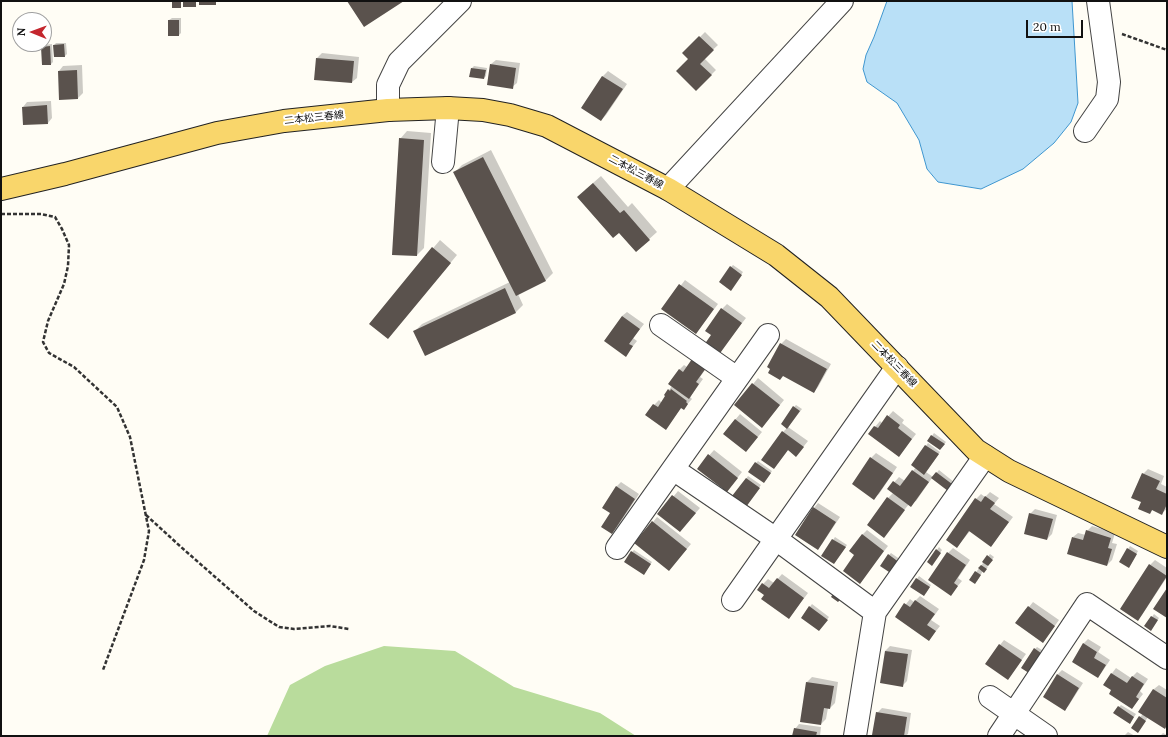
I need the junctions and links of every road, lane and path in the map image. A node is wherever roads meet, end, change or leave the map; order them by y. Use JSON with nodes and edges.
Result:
{"nodes":[{"id":1,"x":460,"y":1,"type":"edge"},
{"id":2,"x":842,"y":1,"type":"edge"},
{"id":3,"x":1098,"y":1,"type":"edge"},
{"id":4,"x":1101,"y":26,"type":"junction"},
{"id":5,"x":1167,"y":50,"type":"edge"},
{"id":6,"x":448,"y":108,"type":"junction"},
{"id":7,"x":388,"y":110,"type":"junction"},
{"id":8,"x":1085,"y":131,"type":"dead end"},
{"id":9,"x":443,"y":162,"type":"dead end"},
{"id":10,"x":1,"y":189,"type":"edge"},
{"id":11,"x":668,"y":190,"type":"junction"},
{"id":12,"x":1,"y":214,"type":"edge"},
{"id":13,"x":661,"y":325,"type":"dead end"},
{"id":14,"x":768,"y":335,"type":"dead end"},
{"id":15,"x":897,"y":366,"type":"junction"},
{"id":16,"x":737,"y":378,"type":"junction"},
{"id":17,"x":986,"y":456,"type":"junction"},
{"id":18,"x":673,"y":469,"type":"junction"},
{"id":19,"x":146,"y":515,"type":"junction"},
{"id":20,"x":776,"y":539,"type":"junction"},
{"id":21,"x":1167,"y":547,"type":"edge"},
{"id":22,"x":617,"y":548,"type":"dead end"},
{"id":23,"x":733,"y":600,"type":"dead end"},
{"id":24,"x":875,"y":612,"type":"junction"},
{"id":25,"x":349,"y":628,"type":"dead end"},
{"id":26,"x":1167,"y":658,"type":"edge"},
{"id":27,"x":103,"y":670,"type":"dead end"},
{"id":28,"x":990,"y":697,"type":"dead end"},
{"id":29,"x":1015,"y":714,"type":"junction"},
{"id":30,"x":855,"y":736,"type":"edge"},
{"id":31,"x":999,"y":736,"type":"edge"},
{"id":32,"x":1046,"y":736,"type":"edge"}],
"edges":[{"from":1,"to":7,"type":"street"},
{"from":2,"to":11,"type":"street"},
{"from":3,"to":4,"type":"street"},
{"from":4,"to":5,"type":"path"},
{"from":4,"to":8,"type":"street"},
{"from":6,"to":7,"type":"main road","name":"二本松三春線"},
{"from":6,"to":9,"type":"street"},
{"from":6,"to":11,"type":"main road","name":"二本松三春線"},
{"from":7,"to":10,"type":"main road","name":"二本松三春線"},
{"from":11,"to":15,"type":"main road","name":"二本松三春線"},
{"from":12,"to":19,"type":"path"},
{"from":13,"to":16,"type":"street"},
{"from":14,"to":16,"type":"street"},
{"from":15,"to":17,"type":"main road","name":"二本松三春線"},
{"from":15,"to":20,"type":"street"},
{"from":16,"to":18,"type":"street"},
{"from":17,"to":21,"type":"main road","name":"二本松三春線"},
{"from":17,"to":24,"type":"street"},
{"from":18,"to":20,"type":"street"},
{"from":18,"to":22,"type":"street"},
{"from":19,"to":25,"type":"path"},
{"from":19,"to":27,"type":"path"},
{"from":20,"to":23,"type":"street"},
{"from":20,"to":24,"type":"street"},
{"from":24,"to":30,"type":"street"},
{"from":26,"to":29,"type":"street"},
{"from":28,"to":29,"type":"street"},
{"from":29,"to":31,"type":"street"},
{"from":29,"to":32,"type":"street"}]}
